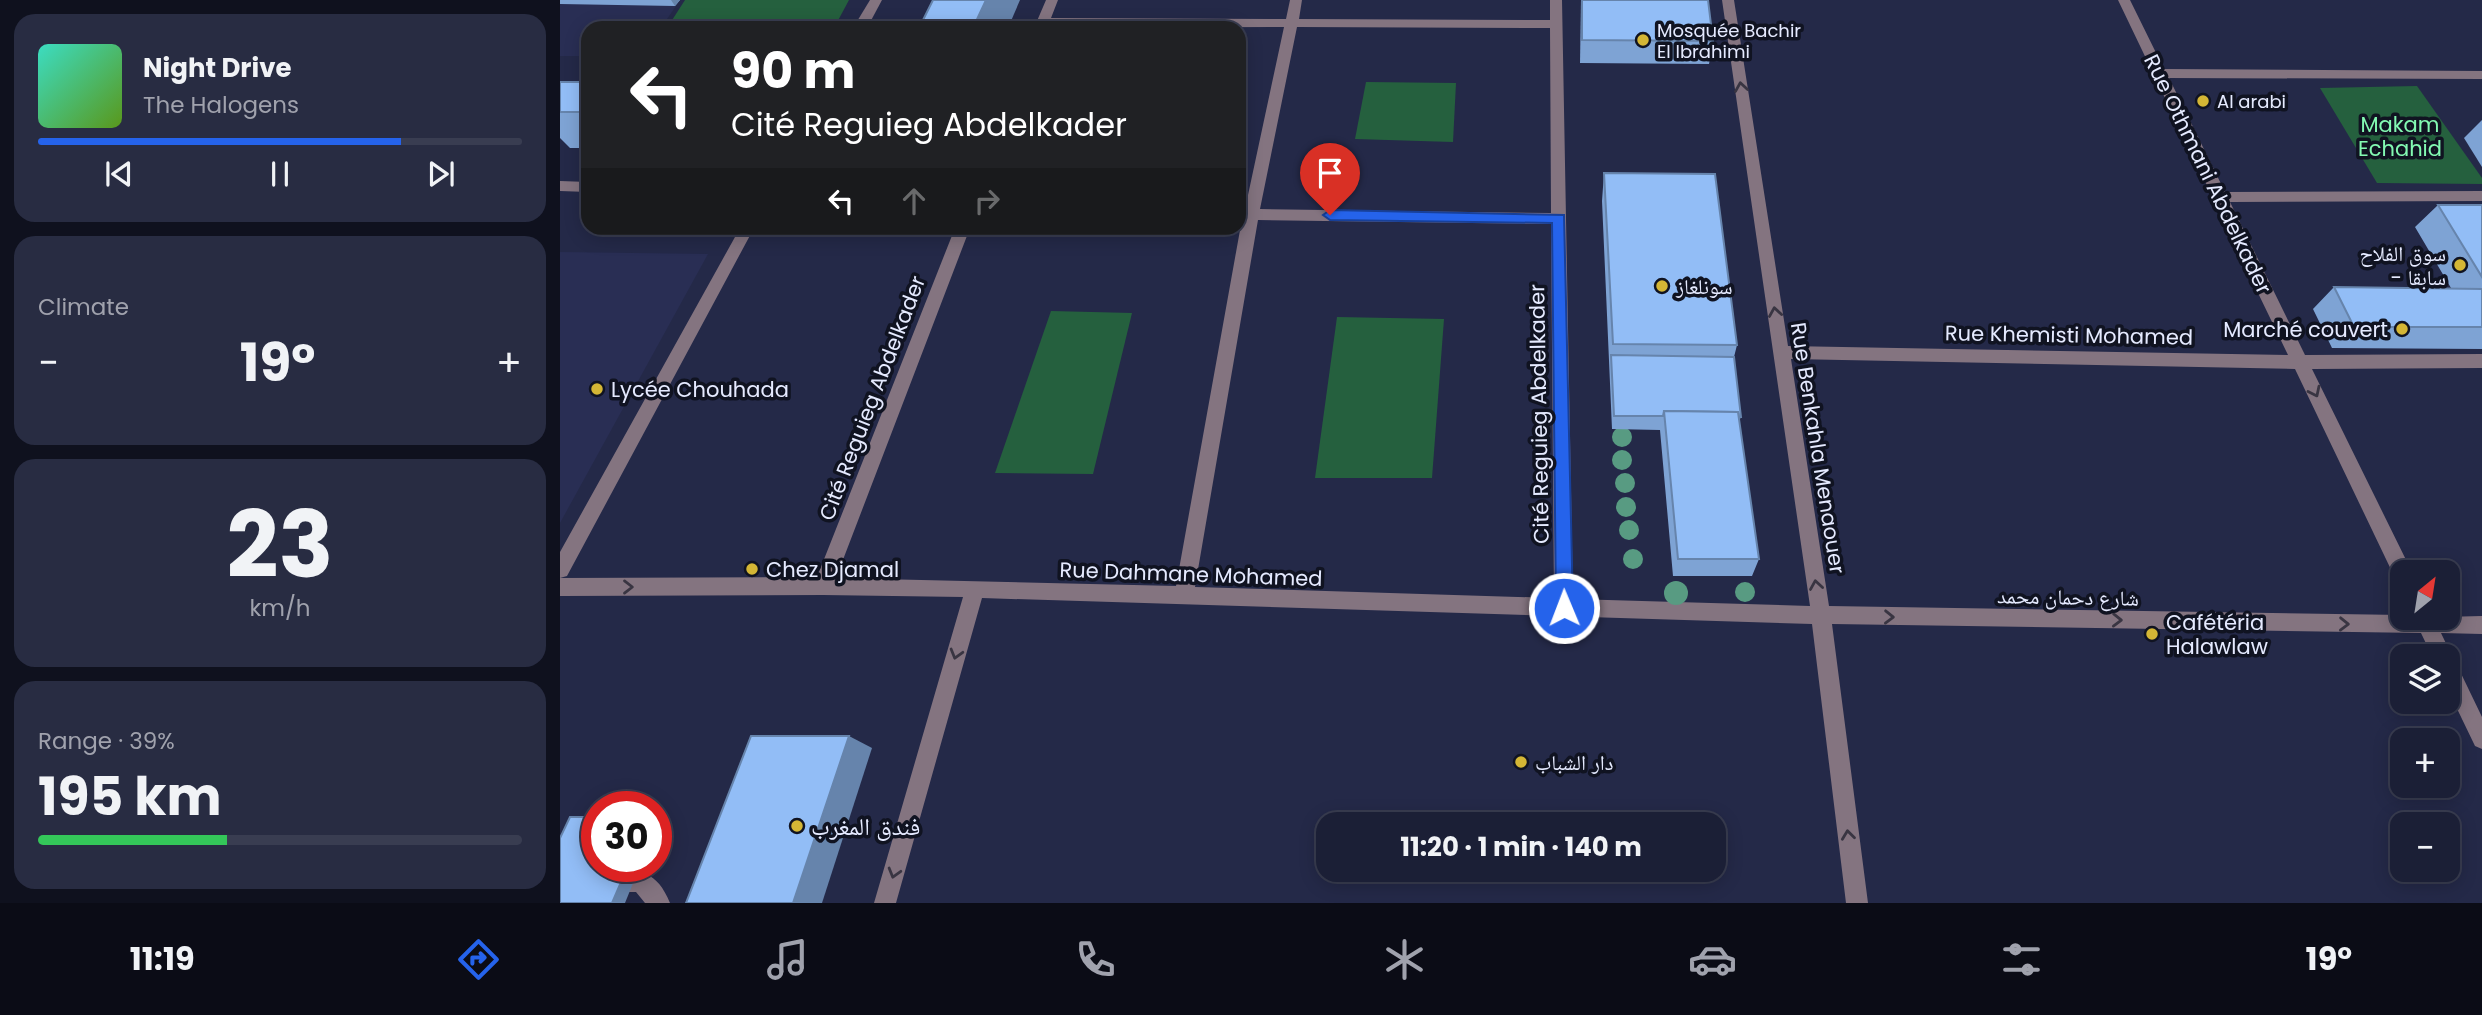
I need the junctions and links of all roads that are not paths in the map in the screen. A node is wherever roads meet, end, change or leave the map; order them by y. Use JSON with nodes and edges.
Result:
{"nodes":[{"id":1,"x":876,"y":0,"type":"edge"},
{"id":2,"x":1052,"y":0,"type":"edge"},
{"id":3,"x":1296,"y":0,"type":"edge"},
{"id":4,"x":1556,"y":0,"type":"edge"},
{"id":5,"x":1727,"y":0,"type":"edge"},
{"id":6,"x":2124,"y":0,"type":"edge"},
{"id":7,"x":864,"y":21,"type":"edge"},
{"id":8,"x":1044,"y":21,"type":"edge"},
{"id":9,"x":1246,"y":23,"type":"edge"},
{"id":10,"x":1291,"y":23,"type":"junction"},
{"id":11,"x":1557,"y":24,"type":"junction"},
{"id":12,"x":2159,"y":73,"type":"junction"},
{"id":13,"x":2482,"y":75,"type":"edge"},
{"id":14,"x":560,"y":187,"type":"edge"},
{"id":15,"x":581,"y":187,"type":"edge"},
{"id":16,"x":2482,"y":196,"type":"edge"},
{"id":17,"x":2217,"y":197,"type":"junction"},
{"id":18,"x":1246,"y":210,"type":"edge"},
{"id":19,"x":1246,"y":214,"type":"edge"},
{"id":20,"x":1559,"y":219,"type":"junction"},
{"id":21,"x":743,"y":235,"type":"edge"},
{"id":22,"x":960,"y":235,"type":"edge"},
{"id":23,"x":1242,"y":235,"type":"edge"},
{"id":24,"x":1781,"y":352,"type":"junction"},
{"id":25,"x":2482,"y":361,"type":"edge"},
{"id":26,"x":2300,"y":362,"type":"junction"},
{"id":27,"x":2396,"y":560,"type":"edge"},
{"id":28,"x":560,"y":570,"type":"edge"},
{"id":29,"x":823,"y":586,"type":"junction"},
{"id":30,"x":560,"y":587,"type":"edge"},
{"id":31,"x":975,"y":589,"type":"junction"},
{"id":32,"x":1184,"y":596,"type":"junction"},
{"id":33,"x":1564,"y":608,"type":"junction"},
{"id":34,"x":1821,"y":615,"type":"junction"},
{"id":35,"x":2390,"y":621,"type":"edge"},
{"id":36,"x":2460,"y":623,"type":"edge"},
{"id":37,"x":2482,"y":625,"type":"edge"},
{"id":38,"x":2460,"y":693,"type":"edge"},
{"id":39,"x":2482,"y":739,"type":"edge"},
{"id":40,"x":642,"y":882,"type":"edge"},
{"id":41,"x":659,"y":903,"type":"edge"},
{"id":42,"x":885,"y":903,"type":"edge"},
{"id":43,"x":1857,"y":903,"type":"edge"}],
"edges":[{"from":1,"to":7,"type":"street"},
{"from":2,"to":8,"type":"street"},
{"from":3,"to":10,"type":"street"},
{"from":4,"to":11,"type":"street","name":"Cité Reguieg Abdelkader"},
{"from":24,"to":5,"type":"street","name":"Rue Benkahla Menaouer","one_way":true},
{"from":6,"to":12,"type":"street","name":"Rue Othmani Abdelkader"},
{"from":9,"to":10,"type":"street"},
{"from":10,"to":11,"type":"street"},
{"from":10,"to":18,"type":"street"},
{"from":11,"to":20,"type":"street","name":"Cité Reguieg Abdelkader"},
{"from":12,"to":13,"type":"street"},
{"from":12,"to":17,"type":"street","name":"Rue Othmani Abdelkader"},
{"from":14,"to":15,"type":"street"},
{"from":16,"to":17,"type":"street"},
{"from":17,"to":26,"type":"street","name":"Rue Othmani Abdelkader"},
{"from":19,"to":20,"type":"street"},
{"from":20,"to":33,"type":"street","name":"Cité Reguieg Abdelkader"},
{"from":21,"to":28,"type":"street"},
{"from":22,"to":29,"type":"street","name":"Cité Reguieg Abdelkader"},
{"from":23,"to":32,"type":"street"},
{"from":24,"to":26,"type":"street","name":"Rue Khemisti Mohamed"},
{"from":34,"to":24,"type":"street","name":"Rue Benkahla Menaouer","one_way":true},
{"from":25,"to":26,"type":"street","name":"Rue Khemisti Mohamed"},
{"from":26,"to":27,"type":"street","name":"Rue Othmani Abdelkader","one_way":true},
{"from":30,"to":29,"type":"street","name":"Rue Dahmane Mohamed","one_way":true},
{"from":29,"to":31,"type":"street","name":"Rue Dahmane Mohamed"},
{"from":31,"to":32,"type":"street","name":"Rue Dahmane Mohamed"},
{"from":31,"to":42,"type":"street","one_way":true},
{"from":32,"to":33,"type":"street","name":"Rue Dahmane Mohamed"},
{"from":33,"to":34,"type":"street","name":"Rue Dahmane Mohamed"},
{"from":34,"to":35,"type":"street","name":"شارع دحمان محمد","one_way":true},
{"from":43,"to":34,"type":"street","name":"Rue Benkahla Menaouer","one_way":true},
{"from":36,"to":37,"type":"street","name":"شارع دحمان محمد"},
{"from":38,"to":39,"type":"street"},
{"from":40,"to":41,"type":"street"}]}
